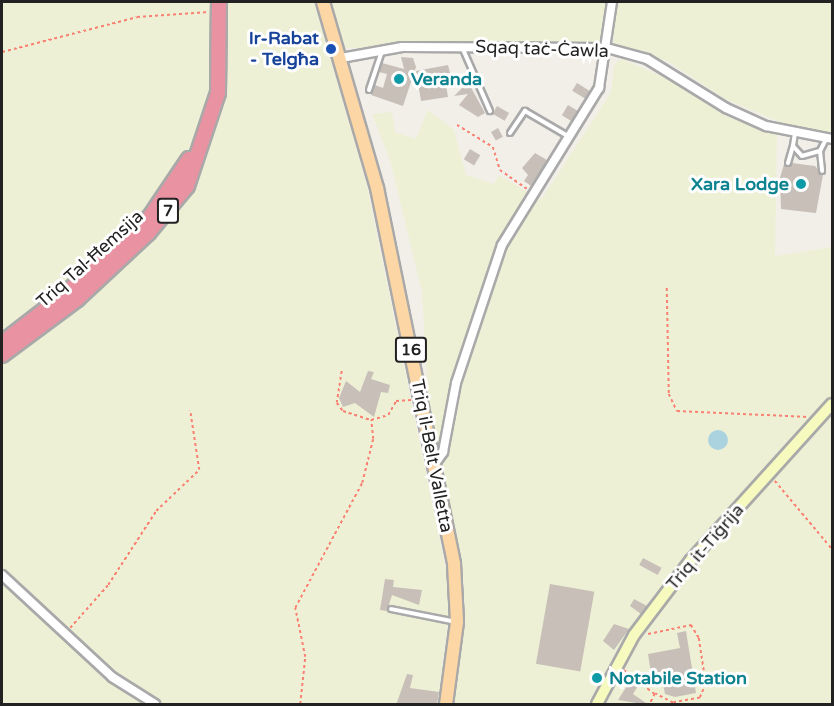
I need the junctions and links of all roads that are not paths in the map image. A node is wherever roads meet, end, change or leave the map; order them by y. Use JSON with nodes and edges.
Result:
{"nodes":[{"id":1,"x":323,"y":2,"type":"edge"},
{"id":2,"x":612,"y":2,"type":"edge"},
{"id":3,"x":215,"y":5,"type":"edge"},
{"id":4,"x":461,"y":46,"type":"junction"},
{"id":5,"x":607,"y":48,"type":"junction"},
{"id":6,"x":382,"y":50,"type":"junction"},
{"id":7,"x":341,"y":58,"type":"junction"},
{"id":8,"x":369,"y":90,"type":"dead end"},
{"id":9,"x":490,"y":111,"type":"dead end"},
{"id":10,"x":510,"y":132,"type":"dead end"},
{"id":11,"x":795,"y":133,"type":"junction"},
{"id":12,"x":568,"y":136,"type":"junction"},
{"id":13,"x":829,"y":139,"type":"edge"},
{"id":14,"x":793,"y":146,"type":"junction"},
{"id":15,"x":820,"y":151,"type":"junction"},
{"id":16,"x":788,"y":163,"type":"dead end"},
{"id":17,"x":822,"y":171,"type":"dead end"},
{"id":18,"x":22,"y":328,"type":"junction"},
{"id":19,"x":2,"y":333,"type":"edge"},
{"id":20,"x":2,"y":343,"type":"edge"},
{"id":21,"x":2,"y":356,"type":"edge"},
{"id":22,"x":832,"y":404,"type":"edge"},
{"id":23,"x":434,"y":465,"type":"junction"},
{"id":24,"x":2,"y":575,"type":"edge"},
{"id":25,"x":391,"y":609,"type":"dead end"},
{"id":26,"x":457,"y":622,"type":"junction"},
{"id":27,"x":155,"y":705,"type":"edge"},
{"id":28,"x":446,"y":705,"type":"edge"},
{"id":29,"x":597,"y":705,"type":"edge"}],
"edges":[{"from":1,"to":7,"type":"main road","name":"Triq il-Belt Valletta","number":"16"},
{"from":2,"to":5,"type":"street"},
{"from":3,"to":18,"type":"highway","name":"Triq Tal-Ħemsija","number":"7"},
{"from":3,"to":21,"type":"highway","name":"Triq Tal-Ħemsija","number":"7"},
{"from":4,"to":5,"type":"street","name":"Sqaq taċ-Ċawla"},
{"from":4,"to":6,"type":"street","name":"Sqaq taċ-Ċawla"},
{"from":4,"to":9,"type":"lane"},
{"from":5,"to":11,"type":"street","name":"Sqaq taċ-Ċawla"},
{"from":5,"to":12,"type":"street"},
{"from":6,"to":7,"type":"street","name":"Sqaq taċ-Ċawla"},
{"from":6,"to":8,"type":"lane"},
{"from":7,"to":23,"type":"main road","name":"Triq il-Belt Valletta","number":"16"},
{"from":10,"to":12,"type":"lane"},
{"from":11,"to":13,"type":"street","name":"Sqaq taċ-Ċawla"},
{"from":11,"to":14,"type":"lane"},
{"from":12,"to":23,"type":"street"},
{"from":13,"to":15,"type":"lane"},
{"from":14,"to":15,"type":"lane"},
{"from":14,"to":16,"type":"lane"},
{"from":15,"to":17,"type":"lane"},
{"from":18,"to":19,"type":"street"},
{"from":18,"to":20,"type":"highway","name":"Triq Tal-Ħemsija","number":"7"},
{"from":22,"to":29,"type":"main road","name":"Triq it-Tiġrija"},
{"from":23,"to":26,"type":"main road","name":"Triq il-Belt Valletta","number":"16"},
{"from":24,"to":27,"type":"street"},
{"from":25,"to":26,"type":"lane"},
{"from":26,"to":28,"type":"main road","name":"Triq il-Belt Valletta","number":"16"}]}
